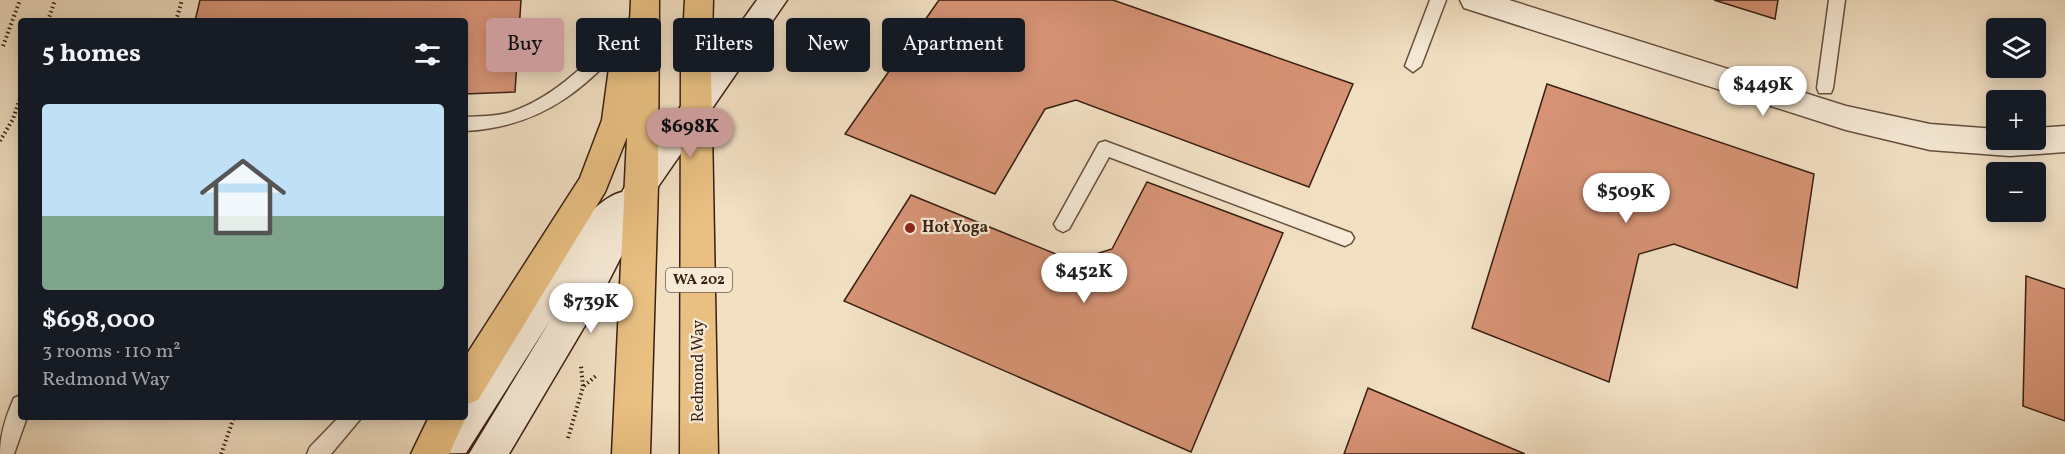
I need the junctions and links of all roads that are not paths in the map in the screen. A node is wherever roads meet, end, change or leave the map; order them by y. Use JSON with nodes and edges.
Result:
{"nodes":[{"id":1,"x":699,"y":0,"type":"edge"},
{"id":2,"x":773,"y":0,"type":"edge"},
{"id":3,"x":1438,"y":0,"type":"edge"},
{"id":4,"x":1474,"y":0,"type":"edge"},
{"id":5,"x":1837,"y":0,"type":"edge"},
{"id":6,"x":645,"y":6,"type":"edge"},
{"id":7,"x":1413,"y":66,"type":"dead end"},
{"id":8,"x":624,"y":72,"type":"edge"},
{"id":9,"x":644,"y":72,"type":"edge"},
{"id":10,"x":1825,"y":88,"type":"dead end"},
{"id":11,"x":697,"y":106,"type":"junction"},
{"id":12,"x":468,"y":124,"type":"edge"},
{"id":13,"x":2065,"y":139,"type":"edge"},
{"id":14,"x":642,"y":185,"type":"junction"},
{"id":15,"x":1063,"y":224,"type":"dead end"},
{"id":16,"x":1345,"y":238,"type":"dead end"},
{"id":17,"x":468,"y":383,"type":"edge"},
{"id":18,"x":18,"y":413,"type":"edge"},
{"id":19,"x":468,"y":418,"type":"edge"},
{"id":20,"x":349,"y":420,"type":"edge"},
{"id":21,"x":447,"y":420,"type":"edge"},
{"id":22,"x":467,"y":420,"type":"edge"},
{"id":23,"x":4,"y":454,"type":"edge"},
{"id":24,"x":317,"y":454,"type":"edge"},
{"id":25,"x":430,"y":454,"type":"edge"},
{"id":26,"x":439,"y":454,"type":"edge"},
{"id":27,"x":488,"y":454,"type":"edge"},
{"id":28,"x":632,"y":454,"type":"edge"},
{"id":29,"x":699,"y":454,"type":"edge"}],
"edges":[{"from":1,"to":11,"type":"main road","name":"Redmond Way","number":"WA 202"},
{"from":2,"to":11,"type":"street"},
{"from":3,"to":7,"type":"lane"},
{"from":4,"to":13,"type":"street"},
{"from":5,"to":10,"type":"lane"},
{"from":6,"to":12,"type":"lane"},
{"from":8,"to":17,"type":"main road"},
{"from":9,"to":14,"type":"main road"},
{"from":11,"to":14,"type":"street"},
{"from":11,"to":29,"type":"main road","name":"Redmond Way","number":"WA 202"},
{"from":14,"to":19,"type":"street"},
{"from":14,"to":27,"type":"street"},
{"from":14,"to":28,"type":"main road"},
{"from":15,"to":16,"type":"lane"},
{"from":18,"to":23,"type":"lane"},
{"from":20,"to":24,"type":"lane"},
{"from":21,"to":25,"type":"main road"},
{"from":22,"to":26,"type":"street"}]}
